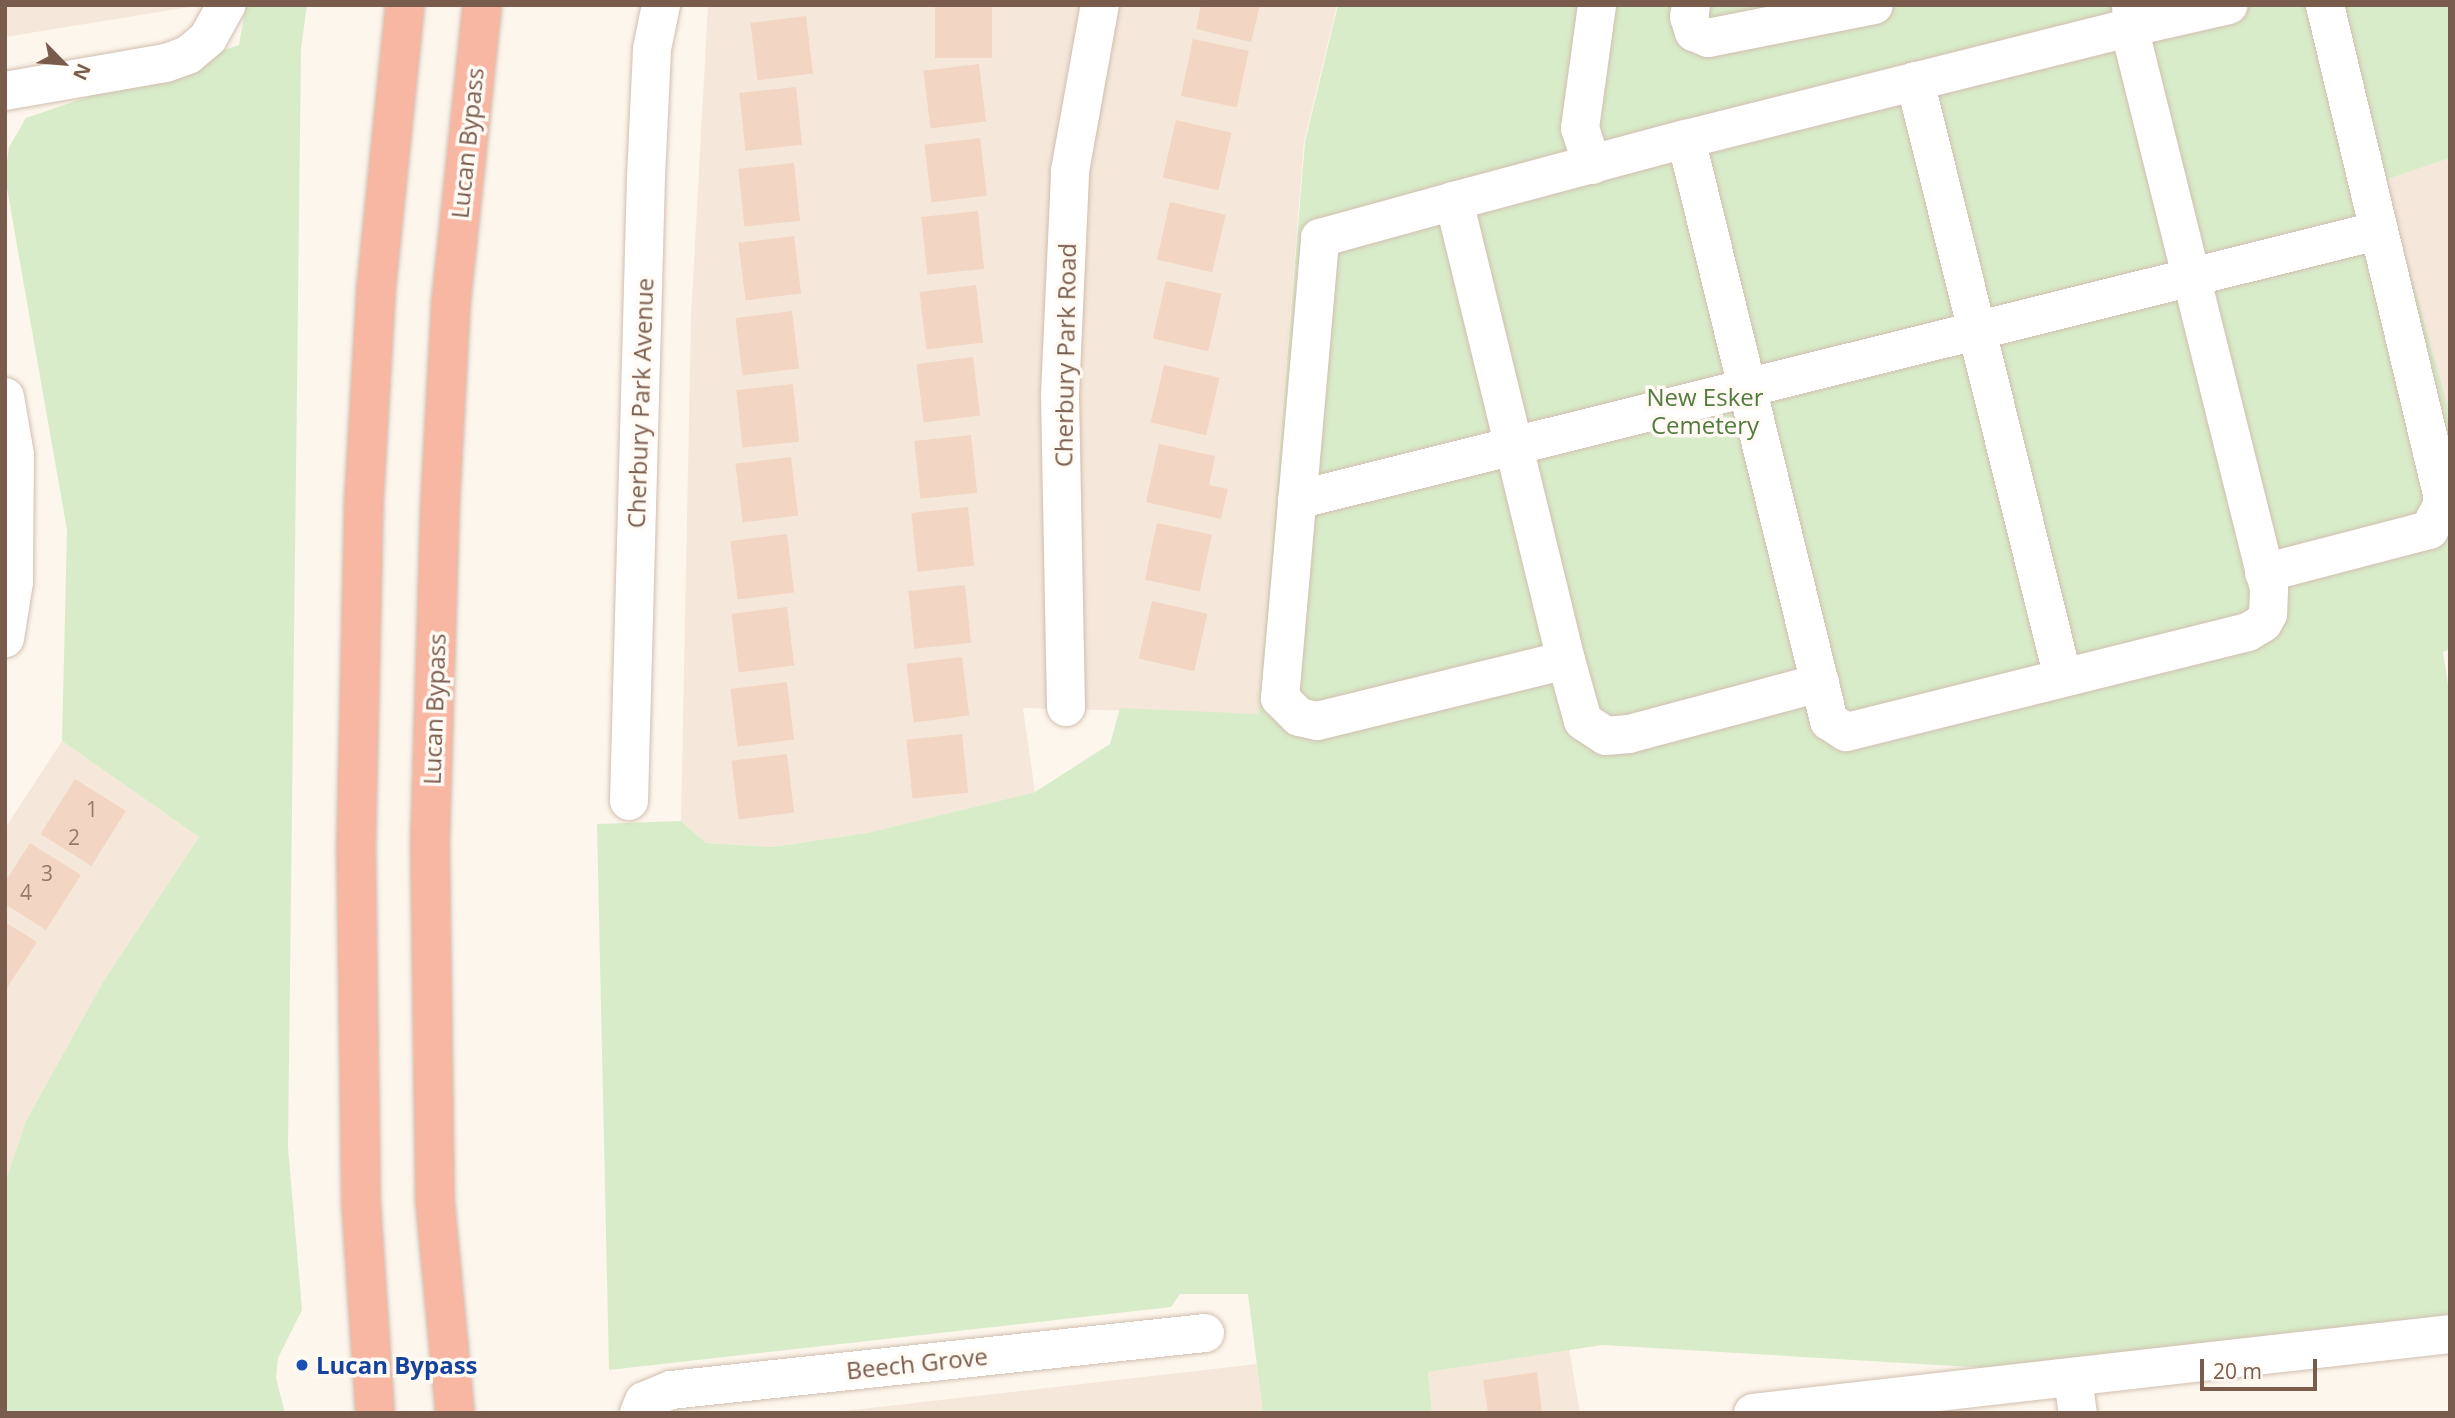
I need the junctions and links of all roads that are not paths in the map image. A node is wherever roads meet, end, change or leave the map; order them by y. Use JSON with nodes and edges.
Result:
{"nodes":[{"id":1,"x":226,"y":5,"type":"edge"},
{"id":2,"x":405,"y":5,"type":"edge"},
{"id":3,"x":482,"y":5,"type":"edge"},
{"id":4,"x":662,"y":5,"type":"edge"},
{"id":5,"x":1100,"y":5,"type":"edge"},
{"id":6,"x":1597,"y":5,"type":"edge"},
{"id":7,"x":1691,"y":5,"type":"edge"},
{"id":8,"x":1874,"y":5,"type":"edge"},
{"id":9,"x":2229,"y":5,"type":"edge"},
{"id":10,"x":2325,"y":5,"type":"edge"},
{"id":11,"x":2131,"y":16,"type":"edge"},
{"id":12,"x":1915,"y":81,"type":"junction"},
{"id":13,"x":5,"y":91,"type":"edge"},
{"id":14,"x":1686,"y":139,"type":"junction"},
{"id":15,"x":1592,"y":165,"type":"junction"},
{"id":16,"x":1454,"y":201,"type":"junction"},
{"id":17,"x":2377,"y":231,"type":"junction"},
{"id":18,"x":2190,"y":278,"type":"junction"},
{"id":19,"x":1978,"y":329,"type":"junction"},
{"id":20,"x":1747,"y":386,"type":"junction"},
{"id":21,"x":5,"y":397,"type":"edge"},
{"id":22,"x":1514,"y":447,"type":"junction"},
{"id":23,"x":1297,"y":500,"type":"junction"},
{"id":24,"x":2264,"y":573,"type":"junction"},
{"id":25,"x":5,"y":638,"type":"edge"},
{"id":26,"x":1566,"y":660,"type":"junction"},
{"id":27,"x":2063,"y":678,"type":"junction"},
{"id":28,"x":1821,"y":683,"type":"junction"},
{"id":29,"x":1066,"y":707,"type":"dead end"},
{"id":30,"x":629,"y":801,"type":"dead end"},
{"id":31,"x":1205,"y":1333,"type":"dead end"},
{"id":32,"x":2450,"y":1334,"type":"edge"},
{"id":33,"x":2075,"y":1396,"type":"edge"},
{"id":34,"x":375,"y":1413,"type":"edge"},
{"id":35,"x":455,"y":1413,"type":"edge"},
{"id":36,"x":639,"y":1413,"type":"edge"},
{"id":37,"x":1753,"y":1413,"type":"edge"}],
"edges":[{"from":1,"to":13,"type":"street"},
{"from":2,"to":34,"type":"highway"},
{"from":3,"to":35,"type":"highway","name":"Lucan Bypass"},
{"from":4,"to":30,"type":"street","name":"Cherbury Park Avenue"},
{"from":5,"to":29,"type":"street","name":"Cherbury Park Road"},
{"from":6,"to":15,"type":"street"},
{"from":7,"to":8,"type":"street"},
{"from":9,"to":11,"type":"street"},
{"from":10,"to":17,"type":"street"},
{"from":11,"to":12,"type":"street"},
{"from":11,"to":18,"type":"street"},
{"from":12,"to":14,"type":"street"},
{"from":12,"to":19,"type":"street"},
{"from":14,"to":15,"type":"street"},
{"from":14,"to":20,"type":"street"},
{"from":15,"to":16,"type":"street"},
{"from":16,"to":22,"type":"street"},
{"from":16,"to":23,"type":"street"},
{"from":17,"to":18,"type":"street"},
{"from":17,"to":24,"type":"street"},
{"from":18,"to":19,"type":"street"},
{"from":18,"to":24,"type":"street"},
{"from":19,"to":20,"type":"street"},
{"from":19,"to":27,"type":"street"},
{"from":20,"to":22,"type":"street"},
{"from":20,"to":28,"type":"street"},
{"from":21,"to":25,"type":"street"},
{"from":22,"to":23,"type":"street"},
{"from":22,"to":26,"type":"street"},
{"from":23,"to":26,"type":"street"},
{"from":24,"to":27,"type":"street"},
{"from":26,"to":28,"type":"street"},
{"from":27,"to":28,"type":"street"},
{"from":31,"to":36,"type":"street","name":"Beech Grove"},
{"from":32,"to":33,"type":"street"},
{"from":33,"to":37,"type":"street"}]}
